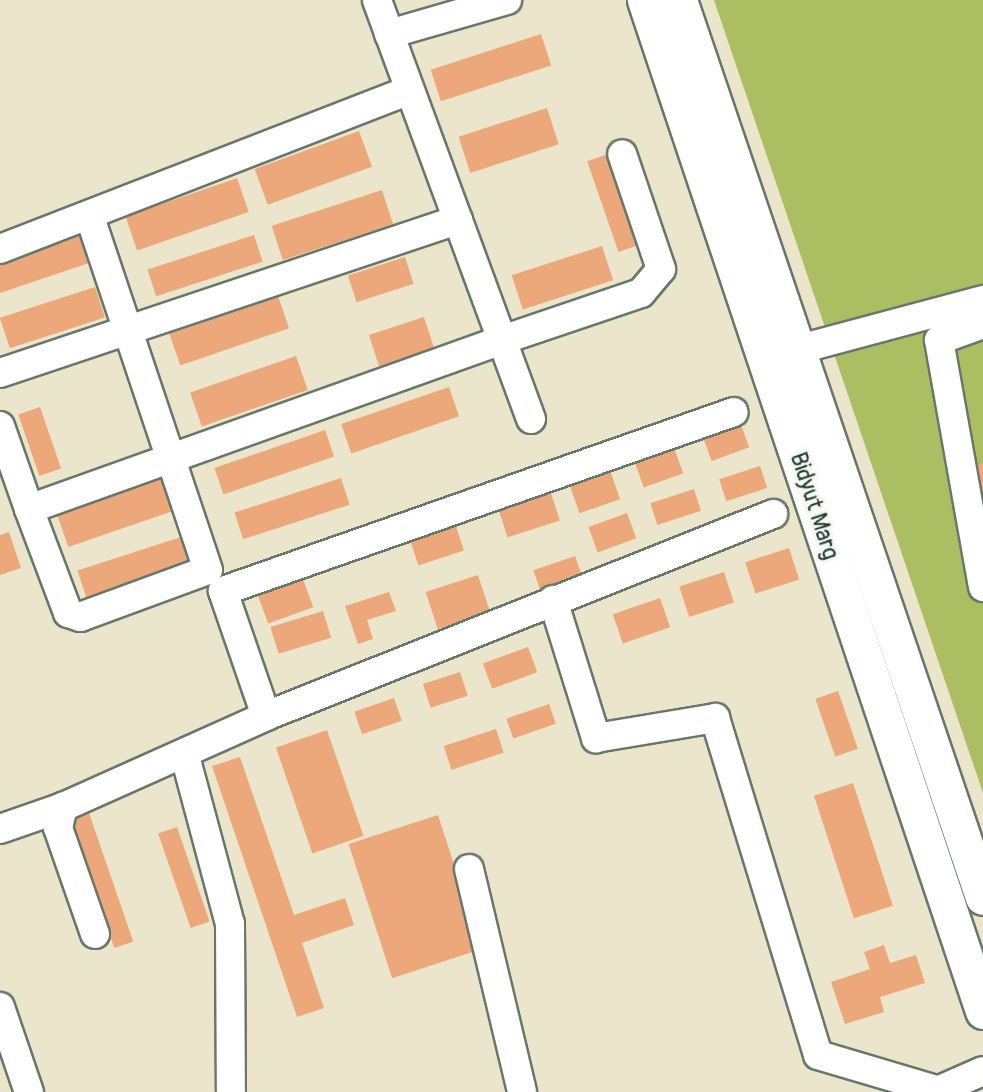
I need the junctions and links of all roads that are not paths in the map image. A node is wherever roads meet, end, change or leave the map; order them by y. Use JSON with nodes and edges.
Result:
{"nodes":[{"id":1,"x":377,"y":0,"type":"edge"},
{"id":2,"x":507,"y":0,"type":"edge"},
{"id":3,"x":645,"y":0,"type":"edge"},
{"id":4,"x":679,"y":0,"type":"edge"},
{"id":5,"x":423,"y":12,"type":"edge"},
{"id":6,"x":389,"y":34,"type":"junction"},
{"id":7,"x":409,"y":90,"type":"junction"},
{"id":8,"x":622,"y":154,"type":"dead end"},
{"id":9,"x":90,"y":217,"type":"junction"},
{"id":10,"x":458,"y":220,"type":"junction"},
{"id":11,"x":0,"y":248,"type":"edge"},
{"id":12,"x":983,"y":300,"type":"edge"},
{"id":13,"x":983,"y":324,"type":"edge"},
{"id":14,"x":127,"y":327,"type":"junction"},
{"id":15,"x":502,"y":340,"type":"junction"},
{"id":16,"x":796,"y":349,"type":"junction"},
{"id":17,"x":0,"y":373,"type":"edge"},
{"id":18,"x":734,"y":412,"type":"dead end"},
{"id":19,"x":531,"y":419,"type":"dead end"},
{"id":20,"x":0,"y":426,"type":"edge"},
{"id":21,"x":172,"y":454,"type":"junction"},
{"id":22,"x":29,"y":509,"type":"junction"},
{"id":23,"x":773,"y":514,"type":"dead end"},
{"id":24,"x":983,"y":587,"type":"edge"},
{"id":25,"x":553,"y":600,"type":"junction"},
{"id":26,"x":267,"y":716,"type":"junction"},
{"id":27,"x":185,"y":755,"type":"junction"},
{"id":28,"x":63,"y":807,"type":"junction"},
{"id":29,"x":0,"y":829,"type":"edge"},
{"id":30,"x":469,"y":869,"type":"dead end"},
{"id":31,"x":983,"y":897,"type":"edge"},
{"id":32,"x":95,"y":934,"type":"dead end"},
{"id":33,"x":0,"y":1007,"type":"edge"},
{"id":34,"x":983,"y":1012,"type":"edge"},
{"id":35,"x":983,"y":1071,"type":"edge"},
{"id":36,"x":940,"y":1091,"type":"edge"},
{"id":37,"x":29,"y":1092,"type":"edge"},
{"id":38,"x":231,"y":1092,"type":"edge"},
{"id":39,"x":522,"y":1092,"type":"edge"}],
"edges":[{"from":1,"to":6,"type":"lane"},
{"from":2,"to":5,"type":"lane"},
{"from":3,"to":34,"type":"main road","name":"Bidyut Marg"},
{"from":4,"to":16,"type":"main road","name":"Bidyut Marg"},
{"from":5,"to":6,"type":"lane"},
{"from":6,"to":7,"type":"lane"},
{"from":7,"to":9,"type":"lane"},
{"from":7,"to":10,"type":"lane"},
{"from":8,"to":15,"type":"lane"},
{"from":9,"to":11,"type":"lane"},
{"from":9,"to":14,"type":"lane"},
{"from":10,"to":14,"type":"lane"},
{"from":10,"to":15,"type":"lane"},
{"from":12,"to":16,"type":"lane"},
{"from":13,"to":24,"type":"lane"},
{"from":14,"to":17,"type":"lane"},
{"from":14,"to":21,"type":"lane"},
{"from":15,"to":19,"type":"lane"},
{"from":15,"to":21,"type":"lane"},
{"from":16,"to":31,"type":"main road","name":"Bidyut Marg"},
{"from":18,"to":26,"type":"lane"},
{"from":20,"to":22,"type":"lane"},
{"from":21,"to":22,"type":"lane"},
{"from":21,"to":22,"type":"lane"},
{"from":23,"to":25,"type":"lane"},
{"from":25,"to":26,"type":"lane"},
{"from":25,"to":36,"type":"lane"},
{"from":26,"to":27,"type":"lane"},
{"from":27,"to":28,"type":"lane"},
{"from":27,"to":38,"type":"lane"},
{"from":28,"to":29,"type":"lane"},
{"from":28,"to":32,"type":"lane"},
{"from":30,"to":39,"type":"lane"},
{"from":33,"to":37,"type":"lane"},
{"from":35,"to":36,"type":"lane"}]}
